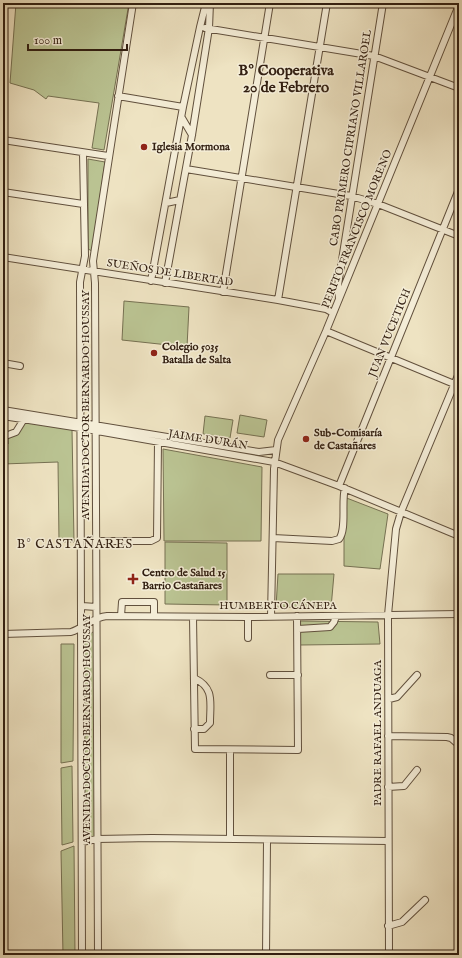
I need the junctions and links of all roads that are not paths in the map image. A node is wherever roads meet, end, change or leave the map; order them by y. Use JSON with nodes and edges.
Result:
{"nodes":[{"id":1,"x":133,"y":3,"type":"edge"},
{"id":2,"x":206,"y":3,"type":"edge"},
{"id":3,"x":210,"y":3,"type":"edge"},
{"id":4,"x":270,"y":3,"type":"edge"},
{"id":5,"x":327,"y":3,"type":"edge"},
{"id":6,"x":383,"y":3,"type":"edge"},
{"id":7,"x":459,"y":5,"type":"edge"},
{"id":8,"x":200,"y":27,"type":"junction"},
{"id":9,"x":209,"y":28,"type":"junction"},
{"id":10,"x":264,"y":38,"type":"junction"},
{"id":11,"x":320,"y":48,"type":"junction"},
{"id":12,"x":374,"y":56,"type":"junction"},
{"id":13,"x":430,"y":76,"type":"junction"},
{"id":14,"x":459,"y":88,"type":"edge"},
{"id":15,"x":118,"y":96,"type":"junction"},
{"id":16,"x":183,"y":108,"type":"junction"},
{"id":17,"x":182,"y":118,"type":"junction"},
{"id":18,"x":192,"y":135,"type":"junction"},
{"id":19,"x":3,"y":140,"type":"edge"},
{"id":20,"x":83,"y":153,"type":"junction"},
{"id":21,"x":108,"y":156,"type":"junction"},
{"id":22,"x":186,"y":169,"type":"junction"},
{"id":23,"x":242,"y":179,"type":"junction"},
{"id":24,"x":297,"y":187,"type":"junction"},
{"id":25,"x":459,"y":189,"type":"edge"},
{"id":26,"x":3,"y":192,"type":"edge"},
{"id":27,"x":351,"y":196,"type":"junction"},
{"id":28,"x":180,"y":200,"type":"junction"},
{"id":29,"x":166,"y":203,"type":"junction"},
{"id":30,"x":83,"y":204,"type":"junction"},
{"id":31,"x":378,"y":204,"type":"junction"},
{"id":32,"x":442,"y":230,"type":"junction"},
{"id":33,"x":459,"y":236,"type":"edge"},
{"id":34,"x":3,"y":257,"type":"edge"},
{"id":35,"x":82,"y":268,"type":"junction"},
{"id":36,"x":94,"y":270,"type":"junction"},
{"id":37,"x":152,"y":281,"type":"junction"},
{"id":38,"x":165,"y":283,"type":"junction"},
{"id":39,"x":223,"y":292,"type":"junction"},
{"id":40,"x":278,"y":300,"type":"junction"},
{"id":41,"x":339,"y":300,"type":"junction"},
{"id":42,"x":334,"y":313,"type":"junction"},
{"id":43,"x":326,"y":332,"type":"junction"},
{"id":44,"x":3,"y":335,"type":"edge"},
{"id":45,"x":3,"y":340,"type":"edge"},
{"id":46,"x":391,"y":357,"type":"junction"},
{"id":47,"x":3,"y":363,"type":"edge"},
{"id":48,"x":20,"y":366,"type":"dead end"},
{"id":49,"x":459,"y":372,"type":"edge"},
{"id":50,"x":457,"y":385,"type":"edge"},
{"id":51,"x":3,"y":410,"type":"edge"},
{"id":52,"x":3,"y":416,"type":"edge"},
{"id":53,"x":24,"y":420,"type":"junction"},
{"id":54,"x":80,"y":425,"type":"junction"},
{"id":55,"x":95,"y":428,"type":"junction"},
{"id":56,"x":8,"y":435,"type":"dead end"},
{"id":57,"x":158,"y":442,"type":"junction"},
{"id":58,"x":276,"y":450,"type":"junction"},
{"id":59,"x":274,"y":462,"type":"junction"},
{"id":60,"x":342,"y":487,"type":"junction"},
{"id":61,"x":401,"y":512,"type":"junction"},
{"id":62,"x":459,"y":536,"type":"edge"},
{"id":63,"x":273,"y":538,"type":"junction"},
{"id":64,"x":96,"y":541,"type":"junction"},
{"id":65,"x":82,"y":606,"type":"junction"},
{"id":66,"x":96,"y":607,"type":"junction"},
{"id":67,"x":459,"y":614,"type":"edge"},
{"id":68,"x":388,"y":615,"type":"junction"},
{"id":69,"x":121,"y":616,"type":"junction"},
{"id":70,"x":154,"y":616,"type":"junction"},
{"id":71,"x":270,"y":616,"type":"junction"},
{"id":72,"x":297,"y":616,"type":"junction"},
{"id":73,"x":336,"y":616,"type":"junction"},
{"id":74,"x":97,"y":617,"type":"junction"},
{"id":75,"x":193,"y":617,"type":"junction"},
{"id":76,"x":248,"y":617,"type":"junction"},
{"id":77,"x":81,"y":628,"type":"junction"},
{"id":78,"x":298,"y":629,"type":"junction"},
{"id":79,"x":3,"y":634,"type":"edge"},
{"id":80,"x":248,"y":638,"type":"dead end"},
{"id":81,"x":270,"y":675,"type":"dead end"},
{"id":82,"x":298,"y":675,"type":"junction"},
{"id":83,"x":416,"y":675,"type":"dead end"},
{"id":84,"x":194,"y":678,"type":"junction"},
{"id":85,"x":389,"y":699,"type":"junction"},
{"id":86,"x":194,"y":729,"type":"junction"},
{"id":87,"x":388,"y":736,"type":"junction"},
{"id":88,"x":459,"y":745,"type":"edge"},
{"id":89,"x":230,"y":750,"type":"junction"},
{"id":90,"x":417,"y":770,"type":"dead end"},
{"id":91,"x":388,"y":787,"type":"junction"},
{"id":92,"x":230,"y":838,"type":"junction"},
{"id":93,"x":97,"y":839,"type":"junction"},
{"id":94,"x":267,"y":841,"type":"junction"},
{"id":95,"x":388,"y":841,"type":"junction"},
{"id":96,"x":82,"y":842,"type":"junction"},
{"id":97,"x":425,"y":900,"type":"dead end"},
{"id":98,"x":388,"y":926,"type":"junction"},
{"id":99,"x":82,"y":955,"type":"edge"},
{"id":100,"x":98,"y":955,"type":"edge"},
{"id":101,"x":266,"y":955,"type":"edge"},
{"id":102,"x":389,"y":955,"type":"edge"}],
"edges":[{"from":1,"to":15,"type":"street","name":"AVENIDA DOCTOR BERNARDO HOUSSAY"},
{"from":2,"to":8,"type":"street"},
{"from":3,"to":9,"type":"street"},
{"from":4,"to":10,"type":"street"},
{"from":5,"to":11,"type":"street"},
{"from":6,"to":12,"type":"street","name":"CABO PRIMERO CIPRIANO VILLAROEL"},
{"from":7,"to":13,"type":"street","name":"PERITO FRANCISCO MORENO"},
{"from":8,"to":9,"type":"street"},
{"from":8,"to":16,"type":"street"},
{"from":9,"to":10,"type":"street"},
{"from":9,"to":18,"type":"street"},
{"from":10,"to":11,"type":"street"},
{"from":10,"to":23,"type":"street"},
{"from":11,"to":12,"type":"street"},
{"from":11,"to":24,"type":"street"},
{"from":12,"to":13,"type":"street"},
{"from":12,"to":27,"type":"street","name":"CABO PRIMERO CIPRIANO VILLAROEL"},
{"from":13,"to":14,"type":"street"},
{"from":13,"to":31,"type":"street","name":"PERITO FRANCISCO MORENO"},
{"from":15,"to":16,"type":"street"},
{"from":15,"to":21,"type":"street","name":"AVENIDA DOCTOR BERNARDO HOUSSAY"},
{"from":16,"to":17,"type":"street"},
{"from":17,"to":18,"type":"street"},
{"from":17,"to":29,"type":"street"},
{"from":18,"to":22,"type":"street"},
{"from":19,"to":20,"type":"street"},
{"from":20,"to":21,"type":"street"},
{"from":20,"to":30,"type":"street","name":"AVENIDA DOCTOR BERNARDO HOUSSAY"},
{"from":21,"to":36,"type":"street","name":"AVENIDA DOCTOR BERNARDO HOUSSAY"},
{"from":22,"to":23,"type":"street"},
{"from":22,"to":28,"type":"street"},
{"from":23,"to":24,"type":"street"},
{"from":23,"to":39,"type":"street"},
{"from":24,"to":27,"type":"street"},
{"from":24,"to":40,"type":"street"},
{"from":25,"to":32,"type":"street","name":"JUAN VUCETICH"},
{"from":26,"to":30,"type":"street"},
{"from":27,"to":31,"type":"street"},
{"from":27,"to":41,"type":"street","name":"CABO PRIMERO CIPRIANO VILLAROEL"},
{"from":28,"to":29,"type":"street"},
{"from":28,"to":38,"type":"street"},
{"from":29,"to":37,"type":"street"},
{"from":30,"to":35,"type":"street","name":"AVENIDA DOCTOR BERNARDO HOUSSAY"},
{"from":31,"to":32,"type":"street"},
{"from":31,"to":41,"type":"street","name":"PERITO FRANCISCO MORENO"},
{"from":32,"to":33,"type":"street"},
{"from":32,"to":46,"type":"street","name":"JUAN VUCETICH"},
{"from":34,"to":35,"type":"street","name":"SUEÑOS DE LIBERTAD"},
{"from":35,"to":36,"type":"street","name":"SUEÑOS DE LIBERTAD"},
{"from":35,"to":54,"type":"street","name":"AVENIDA DOCTOR BERNARDO HOUSSAY"},
{"from":36,"to":37,"type":"street","name":"SUEÑOS DE LIBERTAD"},
{"from":36,"to":55,"type":"street","name":"AVENIDA DOCTOR BERNARDO HOUSSAY"},
{"from":37,"to":38,"type":"street","name":"SUEÑOS DE LIBERTAD"},
{"from":38,"to":39,"type":"street","name":"SUEÑOS DE LIBERTAD"},
{"from":39,"to":40,"type":"street","name":"SUEÑOS DE LIBERTAD"},
{"from":40,"to":42,"type":"street","name":"SUEÑOS DE LIBERTAD"},
{"from":41,"to":42,"type":"street","name":"PERITO FRANCISCO MORENO"},
{"from":42,"to":43,"type":"street","name":"PERITO FRANCISCO MORENO"},
{"from":43,"to":46,"type":"street"},
{"from":43,"to":58,"type":"street","name":"PERITO FRANCISCO MORENO"},
{"from":44,"to":45,"type":"street"},
{"from":46,"to":50,"type":"street"},
{"from":46,"to":60,"type":"street","name":"JUAN VUCETICH"},
{"from":47,"to":48,"type":"street"},
{"from":49,"to":50,"type":"street","name":"PADRE RAFAEL ANDUAGA"},
{"from":50,"to":61,"type":"street","name":"PADRE RAFAEL ANDUAGA"},
{"from":51,"to":54,"type":"street","name":"JAIME DURÁN"},
{"from":52,"to":53,"type":"street","name":"JAIME DURÁN"},
{"from":53,"to":54,"type":"street","name":"JAIME DURÁN"},
{"from":53,"to":56,"type":"street"},
{"from":54,"to":55,"type":"street","name":"JAIME DURÁN"},
{"from":54,"to":65,"type":"street","name":"AVENIDA DOCTOR BERNARDO HOUSSAY"},
{"from":55,"to":57,"type":"street","name":"JAIME DURÁN"},
{"from":55,"to":58,"type":"street","name":"JAIME DURÁN"},
{"from":55,"to":64,"type":"street","name":"AVENIDA DOCTOR BERNARDO HOUSSAY"},
{"from":57,"to":59,"type":"street","name":"JAIME DURÁN"},
{"from":57,"to":64,"type":"street"},
{"from":58,"to":59,"type":"street","name":"PERITO FRANCISCO MORENO"},
{"from":59,"to":60,"type":"street","name":"JAIME DURÁN"},
{"from":59,"to":63,"type":"street","name":"PERITO FRANCISCO MORENO"},
{"from":60,"to":61,"type":"street","name":"JAIME DURÁN"},
{"from":60,"to":63,"type":"street","name":"JUAN VUCETICH"},
{"from":61,"to":62,"type":"street","name":"JAIME DURÁN"},
{"from":61,"to":68,"type":"street","name":"PADRE RAFAEL ANDUAGA"},
{"from":63,"to":71,"type":"street","name":"PERITO FRANCISCO MORENO"},
{"from":64,"to":66,"type":"street","name":"AVENIDA DOCTOR BERNARDO HOUSSAY"},
{"from":65,"to":66,"type":"street"},
{"from":65,"to":77,"type":"street","name":"AVENIDA DOCTOR BERNARDO HOUSSAY"},
{"from":66,"to":74,"type":"street","name":"AVENIDA DOCTOR BERNARDO HOUSSAY"},
{"from":67,"to":68,"type":"street","name":"HUMBERTO CÁNEPA"},
{"from":68,"to":73,"type":"street","name":"HUMBERTO CÁNEPA"},
{"from":68,"to":85,"type":"street","name":"PADRE RAFAEL ANDUAGA"},
{"from":69,"to":70,"type":"street","name":"HUMBERTO CÁNEPA"},
{"from":69,"to":70,"type":"street"},
{"from":69,"to":74,"type":"street","name":"HUMBERTO CÁNEPA"},
{"from":70,"to":75,"type":"street","name":"HUMBERTO CÁNEPA"},
{"from":71,"to":72,"type":"street","name":"HUMBERTO CÁNEPA"},
{"from":71,"to":76,"type":"street","name":"HUMBERTO CÁNEPA"},
{"from":72,"to":73,"type":"street","name":"HUMBERTO CÁNEPA"},
{"from":72,"to":78,"type":"street"},
{"from":73,"to":78,"type":"street"},
{"from":74,"to":77,"type":"street"},
{"from":74,"to":93,"type":"street","name":"AVENIDA DOCTOR BERNARDO HOUSSAY"},
{"from":75,"to":76,"type":"street","name":"HUMBERTO CÁNEPA"},
{"from":75,"to":84,"type":"street"},
{"from":76,"to":80,"type":"street"},
{"from":77,"to":79,"type":"street"},
{"from":77,"to":96,"type":"street","name":"AVENIDA DOCTOR BERNARDO HOUSSAY"},
{"from":78,"to":82,"type":"street"},
{"from":81,"to":82,"type":"street"},
{"from":82,"to":89,"type":"street"},
{"from":83,"to":85,"type":"street"},
{"from":84,"to":86,"type":"street"},
{"from":84,"to":86,"type":"street"},
{"from":85,"to":87,"type":"street","name":"PADRE RAFAEL ANDUAGA"},
{"from":86,"to":89,"type":"street"},
{"from":87,"to":88,"type":"street"},
{"from":87,"to":91,"type":"street","name":"PADRE RAFAEL ANDUAGA"},
{"from":89,"to":92,"type":"street"},
{"from":90,"to":91,"type":"street"},
{"from":91,"to":95,"type":"street","name":"PADRE RAFAEL ANDUAGA"},
{"from":92,"to":93,"type":"street"},
{"from":92,"to":94,"type":"street"},
{"from":93,"to":96,"type":"street"},
{"from":93,"to":100,"type":"street","name":"AVENIDA DOCTOR BERNARDO HOUSSAY"},
{"from":94,"to":95,"type":"street"},
{"from":94,"to":101,"type":"street"},
{"from":95,"to":98,"type":"street","name":"PADRE RAFAEL ANDUAGA"},
{"from":96,"to":99,"type":"street","name":"AVENIDA DOCTOR BERNARDO HOUSSAY"},
{"from":97,"to":98,"type":"street"},
{"from":98,"to":102,"type":"street","name":"PADRE RAFAEL ANDUAGA"}]}
